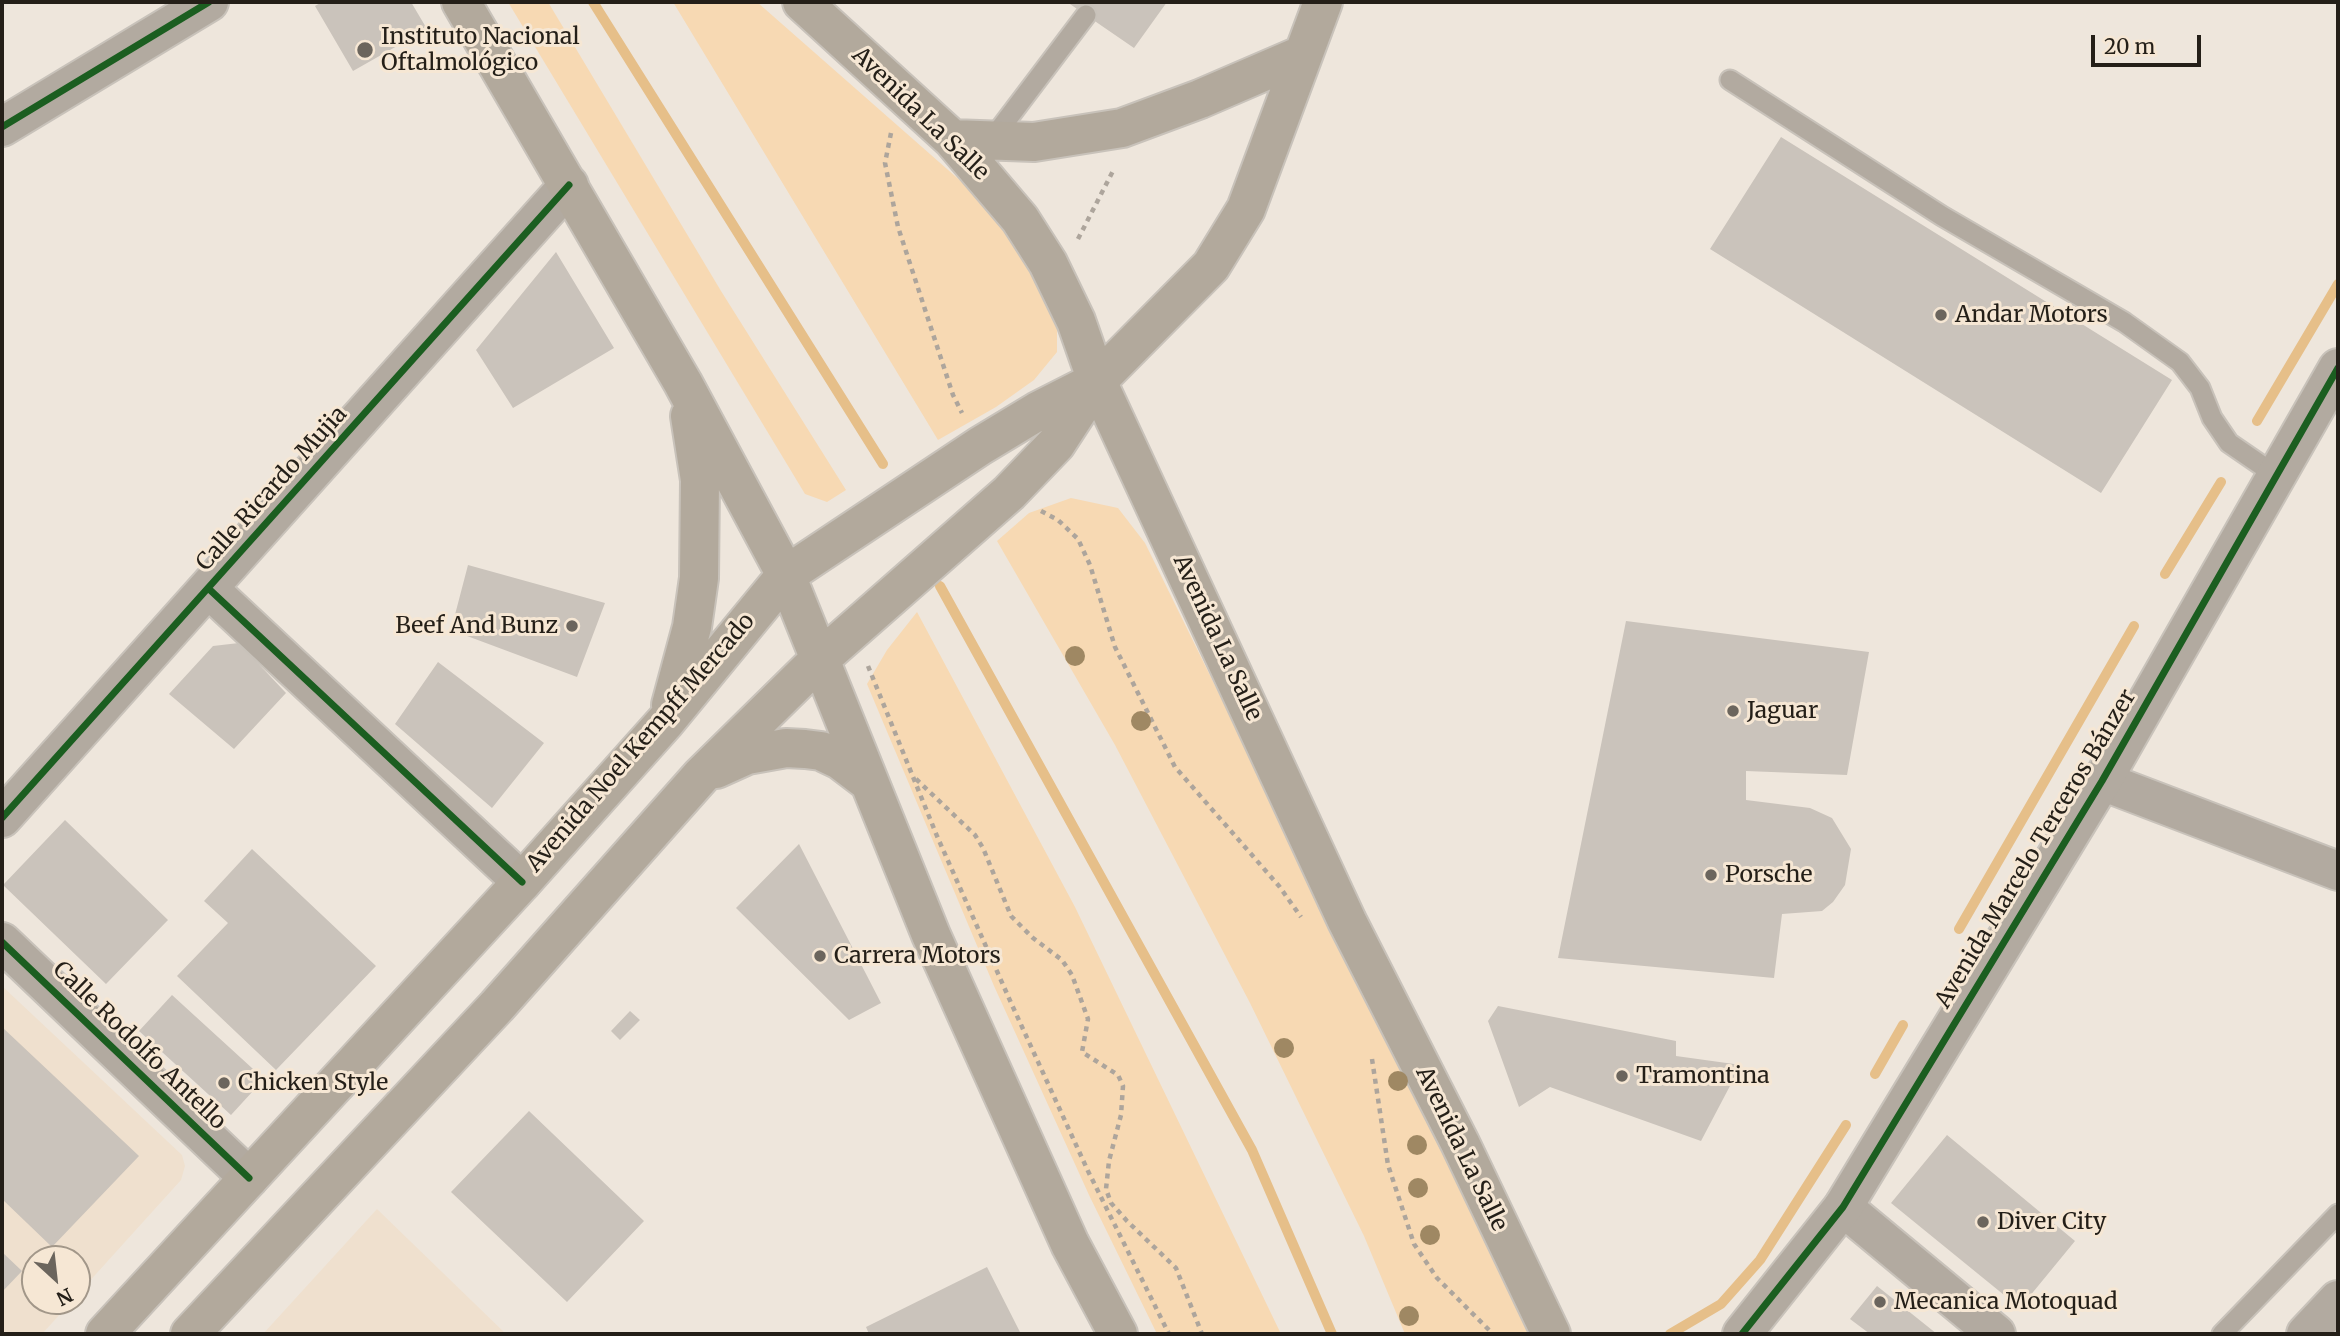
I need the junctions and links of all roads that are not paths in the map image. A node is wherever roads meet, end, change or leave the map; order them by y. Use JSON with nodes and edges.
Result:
{"nodes":[{"id":1,"x":209,"y":2,"type":"edge"},
{"id":2,"x":461,"y":2,"type":"edge"},
{"id":3,"x":802,"y":2,"type":"edge"},
{"id":4,"x":1323,"y":2,"type":"edge"},
{"id":5,"x":1086,"y":15,"type":"dead end"},
{"id":6,"x":1302,"y":55,"type":"junction"},
{"id":7,"x":1730,"y":80,"type":"dead end"},
{"id":8,"x":2,"y":127,"type":"edge"},
{"id":9,"x":971,"y":141,"type":"junction"},
{"id":10,"x":569,"y":184,"type":"junction"},
{"id":11,"x":2338,"y":368,"type":"edge"},
{"id":12,"x":1097,"y":381,"type":"junction"},
{"id":13,"x":683,"y":383,"type":"junction"},
{"id":14,"x":2277,"y":475,"type":"junction"},
{"id":15,"x":786,"y":575,"type":"junction"},
{"id":16,"x":209,"y":589,"type":"junction"},
{"id":17,"x":820,"y":660,"type":"junction"},
{"id":18,"x":666,"y":721,"type":"junction"},
{"id":19,"x":701,"y":776,"type":"junction"},
{"id":20,"x":2102,"y":780,"type":"junction"},
{"id":21,"x":869,"y":782,"type":"junction"},
{"id":22,"x":6,"y":801,"type":"edge"},
{"id":23,"x":2338,"y":871,"type":"edge"},
{"id":24,"x":522,"y":882,"type":"junction"},
{"id":25,"x":2,"y":942,"type":"edge"},
{"id":26,"x":249,"y":1178,"type":"junction"},
{"id":27,"x":1843,"y":1207,"type":"junction"},
{"id":28,"x":2338,"y":1214,"type":"edge"},
{"id":29,"x":2338,"y":1300,"type":"edge"},
{"id":30,"x":1752,"y":1331,"type":"edge"},
{"id":31,"x":105,"y":1334,"type":"edge"},
{"id":32,"x":190,"y":1334,"type":"edge"},
{"id":33,"x":1118,"y":1334,"type":"edge"},
{"id":34,"x":1551,"y":1334,"type":"edge"},
{"id":35,"x":1996,"y":1334,"type":"edge"},
{"id":36,"x":2222,"y":1334,"type":"edge"},
{"id":37,"x":2306,"y":1334,"type":"edge"}],
"edges":[{"from":1,"to":8,"type":"street"},
{"from":2,"to":10,"type":"main road"},
{"from":3,"to":9,"type":"main road","name":"Avenida La Salle"},
{"from":4,"to":6,"type":"main road","name":"Avenida Noel Kempff Mercado"},
{"from":5,"to":9,"type":"lane"},
{"from":6,"to":9,"type":"main road"},
{"from":6,"to":12,"type":"main road","name":"Avenida Noel Kempff Mercado"},
{"from":7,"to":14,"type":"lane"},
{"from":9,"to":12,"type":"main road","name":"Avenida La Salle"},
{"from":10,"to":13,"type":"main road"},
{"from":10,"to":16,"type":"street","name":"Calle Ricardo Mujia"},
{"from":11,"to":14,"type":"street","name":"Avenida Marcelo Terceros Bánzer"},
{"from":12,"to":15,"type":"main road","name":"Avenida Noel Kempff Mercado"},
{"from":12,"to":17,"type":"main road","name":"Avenida Noel Kempff Mercado"},
{"from":12,"to":34,"type":"main road","name":"Avenida La Salle"},
{"from":13,"to":15,"type":"main road"},
{"from":13,"to":18,"type":"main road"},
{"from":14,"to":20,"type":"street","name":"Avenida Marcelo Terceros Bánzer"},
{"from":15,"to":17,"type":"main road"},
{"from":15,"to":18,"type":"main road","name":"Avenida Noel Kempff Mercado"},
{"from":16,"to":22,"type":"street","name":"Calle Ricardo Mujia"},
{"from":16,"to":24,"type":"street"},
{"from":17,"to":19,"type":"main road","name":"Avenida Noel Kempff Mercado"},
{"from":17,"to":21,"type":"main road"},
{"from":18,"to":24,"type":"main road","name":"Avenida Noel Kempff Mercado"},
{"from":19,"to":21,"type":"main road"},
{"from":19,"to":32,"type":"main road","name":"Avenida Noel Kempff Mercado"},
{"from":20,"to":23,"type":"street"},
{"from":20,"to":27,"type":"street","name":"Avenida Marcelo Terceros Bánzer"},
{"from":21,"to":33,"type":"main road"},
{"from":24,"to":26,"type":"main road","name":"Avenida Noel Kempff Mercado"},
{"from":25,"to":26,"type":"street","name":"Calle Rodolfo Antello"},
{"from":26,"to":31,"type":"main road","name":"Avenida Noel Kempff Mercado"},
{"from":27,"to":30,"type":"street","name":"Avenida Marcelo Terceros Bánzer"},
{"from":27,"to":35,"type":"street"},
{"from":28,"to":36,"type":"lane"},
{"from":29,"to":37,"type":"street"}]}
